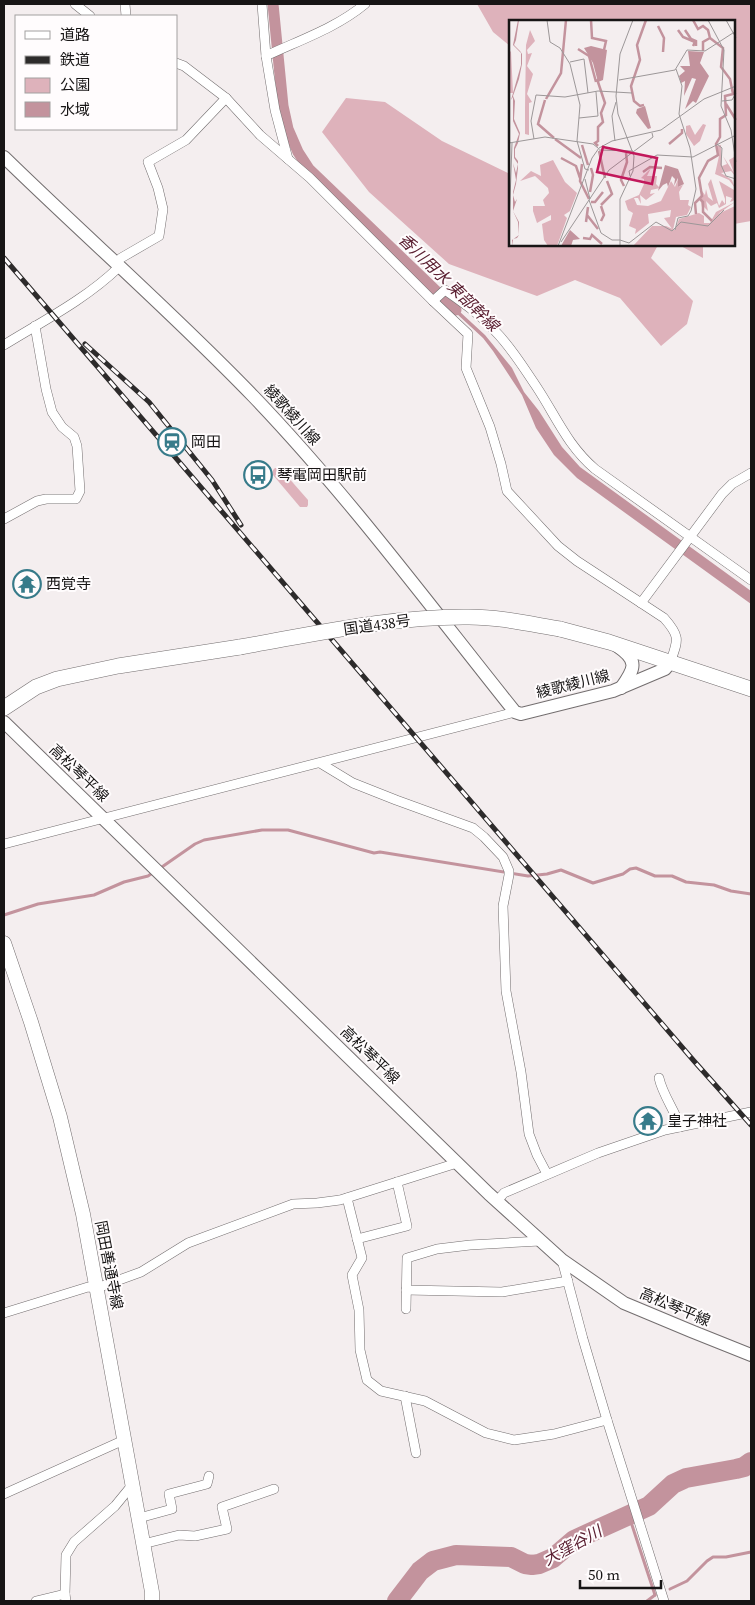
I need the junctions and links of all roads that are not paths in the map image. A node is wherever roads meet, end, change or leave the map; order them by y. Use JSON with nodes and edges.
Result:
{"nodes":[{"id":1,"x":75,"y":4,"type":"edge"},
{"id":2,"x":262,"y":4,"type":"edge"},
{"id":3,"x":365,"y":4,"type":"edge"},
{"id":4,"x":89,"y":15,"type":"edge"},
{"id":5,"x":266,"y":56,"type":"junction"},
{"id":6,"x":178,"y":64,"type":"edge"},
{"id":7,"x":226,"y":98,"type":"junction"},
{"id":8,"x":4,"y":157,"type":"edge"},
{"id":9,"x":288,"y":160,"type":"junction"},
{"id":10,"x":118,"y":265,"type":"junction"},
{"id":11,"x":437,"y":297,"type":"junction"},
{"id":12,"x":35,"y":326,"type":"junction"},
{"id":13,"x":4,"y":344,"type":"edge"},
{"id":14,"x":751,"y":472,"type":"edge"},
{"id":15,"x":4,"y":519,"type":"edge"},
{"id":16,"x":688,"y":538,"type":"junction"},
{"id":17,"x":751,"y":580,"type":"edge"},
{"id":18,"x":641,"y":603,"type":"junction"},
{"id":19,"x":615,"y":644,"type":"junction"},
{"id":20,"x":670,"y":663,"type":"junction"},
{"id":21,"x":620,"y":689,"type":"junction"},
{"id":22,"x":751,"y":689,"type":"edge"},
{"id":23,"x":4,"y":708,"type":"edge"},
{"id":24,"x":515,"y":712,"type":"junction"},
{"id":25,"x":4,"y":722,"type":"edge"},
{"id":26,"x":320,"y":763,"type":"junction"},
{"id":27,"x":101,"y":818,"type":"junction"},
{"id":28,"x":4,"y":844,"type":"edge"},
{"id":29,"x":4,"y":943,"type":"edge"},
{"id":30,"x":659,"y":1078,"type":"dead end"},
{"id":31,"x":751,"y":1112,"type":"edge"},
{"id":32,"x":680,"y":1127,"type":"junction"},
{"id":33,"x":457,"y":1163,"type":"junction"},
{"id":34,"x":547,"y":1174,"type":"junction"},
{"id":35,"x":397,"y":1182,"type":"junction"},
{"id":36,"x":347,"y":1198,"type":"junction"},
{"id":37,"x":497,"y":1200,"type":"junction"},
{"id":38,"x":357,"y":1239,"type":"junction"},
{"id":39,"x":540,"y":1240,"type":"junction"},
{"id":40,"x":562,"y":1260,"type":"junction"},
{"id":41,"x":568,"y":1281,"type":"junction"},
{"id":42,"x":97,"y":1288,"type":"junction"},
{"id":43,"x":406,"y":1290,"type":"junction"},
{"id":44,"x":406,"y":1309,"type":"dead end"},
{"id":45,"x":4,"y":1313,"type":"edge"},
{"id":46,"x":751,"y":1355,"type":"edge"},
{"id":47,"x":404,"y":1396,"type":"junction"},
{"id":48,"x":606,"y":1420,"type":"junction"},
{"id":49,"x":124,"y":1440,"type":"junction"},
{"id":50,"x":416,"y":1453,"type":"dead end"},
{"id":51,"x":208,"y":1476,"type":"dead end"},
{"id":52,"x":133,"y":1484,"type":"junction"},
{"id":53,"x":274,"y":1489,"type":"dead end"},
{"id":54,"x":4,"y":1494,"type":"edge"},
{"id":55,"x":139,"y":1518,"type":"junction"},
{"id":56,"x":143,"y":1544,"type":"junction"},
{"id":57,"x":66,"y":1598,"type":"edge"},
{"id":58,"x":36,"y":1601,"type":"edge"},
{"id":59,"x":152,"y":1601,"type":"edge"},
{"id":60,"x":664,"y":1601,"type":"edge"}],
"edges":[{"from":1,"to":4,"type":"street"},
{"from":2,"to":5,"type":"street"},
{"from":3,"to":5,"type":"street"},
{"from":5,"to":9,"type":"street"},
{"from":6,"to":7,"type":"street"},
{"from":7,"to":9,"type":"street"},
{"from":7,"to":10,"type":"street"},
{"from":8,"to":10,"type":"main road","name":"綾歌綾川線"},
{"from":9,"to":11,"type":"street"},
{"from":10,"to":12,"type":"street"},
{"from":10,"to":24,"type":"main road","name":"綾歌綾川線"},
{"from":11,"to":16,"type":"street"},
{"from":11,"to":18,"type":"street"},
{"from":12,"to":13,"type":"street"},
{"from":12,"to":15,"type":"street"},
{"from":14,"to":16,"type":"street"},
{"from":16,"to":17,"type":"street"},
{"from":16,"to":18,"type":"street"},
{"from":18,"to":20,"type":"street"},
{"from":19,"to":20,"type":"highway","name":"国道438号"},
{"from":19,"to":21,"type":"main road"},
{"from":19,"to":23,"type":"highway","name":"国道438号","bridge":true},
{"from":20,"to":21,"type":"main road","name":"綾歌綾川線"},
{"from":20,"to":22,"type":"highway","name":"国道438号"},
{"from":21,"to":24,"type":"main road","name":"綾歌綾川線"},
{"from":24,"to":26,"type":"street"},
{"from":25,"to":27,"type":"main road","name":"高松琴平線"},
{"from":26,"to":27,"type":"street"},
{"from":26,"to":34,"type":"street"},
{"from":27,"to":28,"type":"street"},
{"from":27,"to":33,"type":"main road","name":"高松琴平線"},
{"from":29,"to":42,"type":"main road","name":"岡田善通寺線"},
{"from":30,"to":32,"type":"street"},
{"from":31,"to":32,"type":"street"},
{"from":32,"to":34,"type":"street"},
{"from":33,"to":35,"type":"street"},
{"from":33,"to":37,"type":"main road","name":"高松琴平線"},
{"from":34,"to":37,"type":"street"},
{"from":35,"to":36,"type":"street"},
{"from":35,"to":38,"type":"street"},
{"from":36,"to":38,"type":"street"},
{"from":36,"to":42,"type":"street"},
{"from":37,"to":39,"type":"main road","name":"高松琴平線"},
{"from":38,"to":47,"type":"street"},
{"from":39,"to":40,"type":"main road","name":"高松琴平線"},
{"from":39,"to":43,"type":"street"},
{"from":40,"to":41,"type":"street"},
{"from":40,"to":46,"type":"main road","name":"高松琴平線"},
{"from":41,"to":43,"type":"street"},
{"from":41,"to":48,"type":"street"},
{"from":42,"to":45,"type":"street"},
{"from":42,"to":49,"type":"main road","name":"岡田善通寺線"},
{"from":43,"to":44,"type":"street"},
{"from":47,"to":48,"type":"street"},
{"from":47,"to":50,"type":"street"},
{"from":48,"to":60,"type":"street"},
{"from":49,"to":52,"type":"main road","name":"岡田善通寺線"},
{"from":49,"to":54,"type":"street"},
{"from":51,"to":55,"type":"street"},
{"from":52,"to":55,"type":"main road","name":"岡田善通寺線"},
{"from":52,"to":57,"type":"street"},
{"from":53,"to":56,"type":"street"},
{"from":55,"to":56,"type":"main road","name":"岡田善通寺線"},
{"from":56,"to":59,"type":"main road","name":"岡田善通寺線"},
{"from":57,"to":58,"type":"street"}]}
